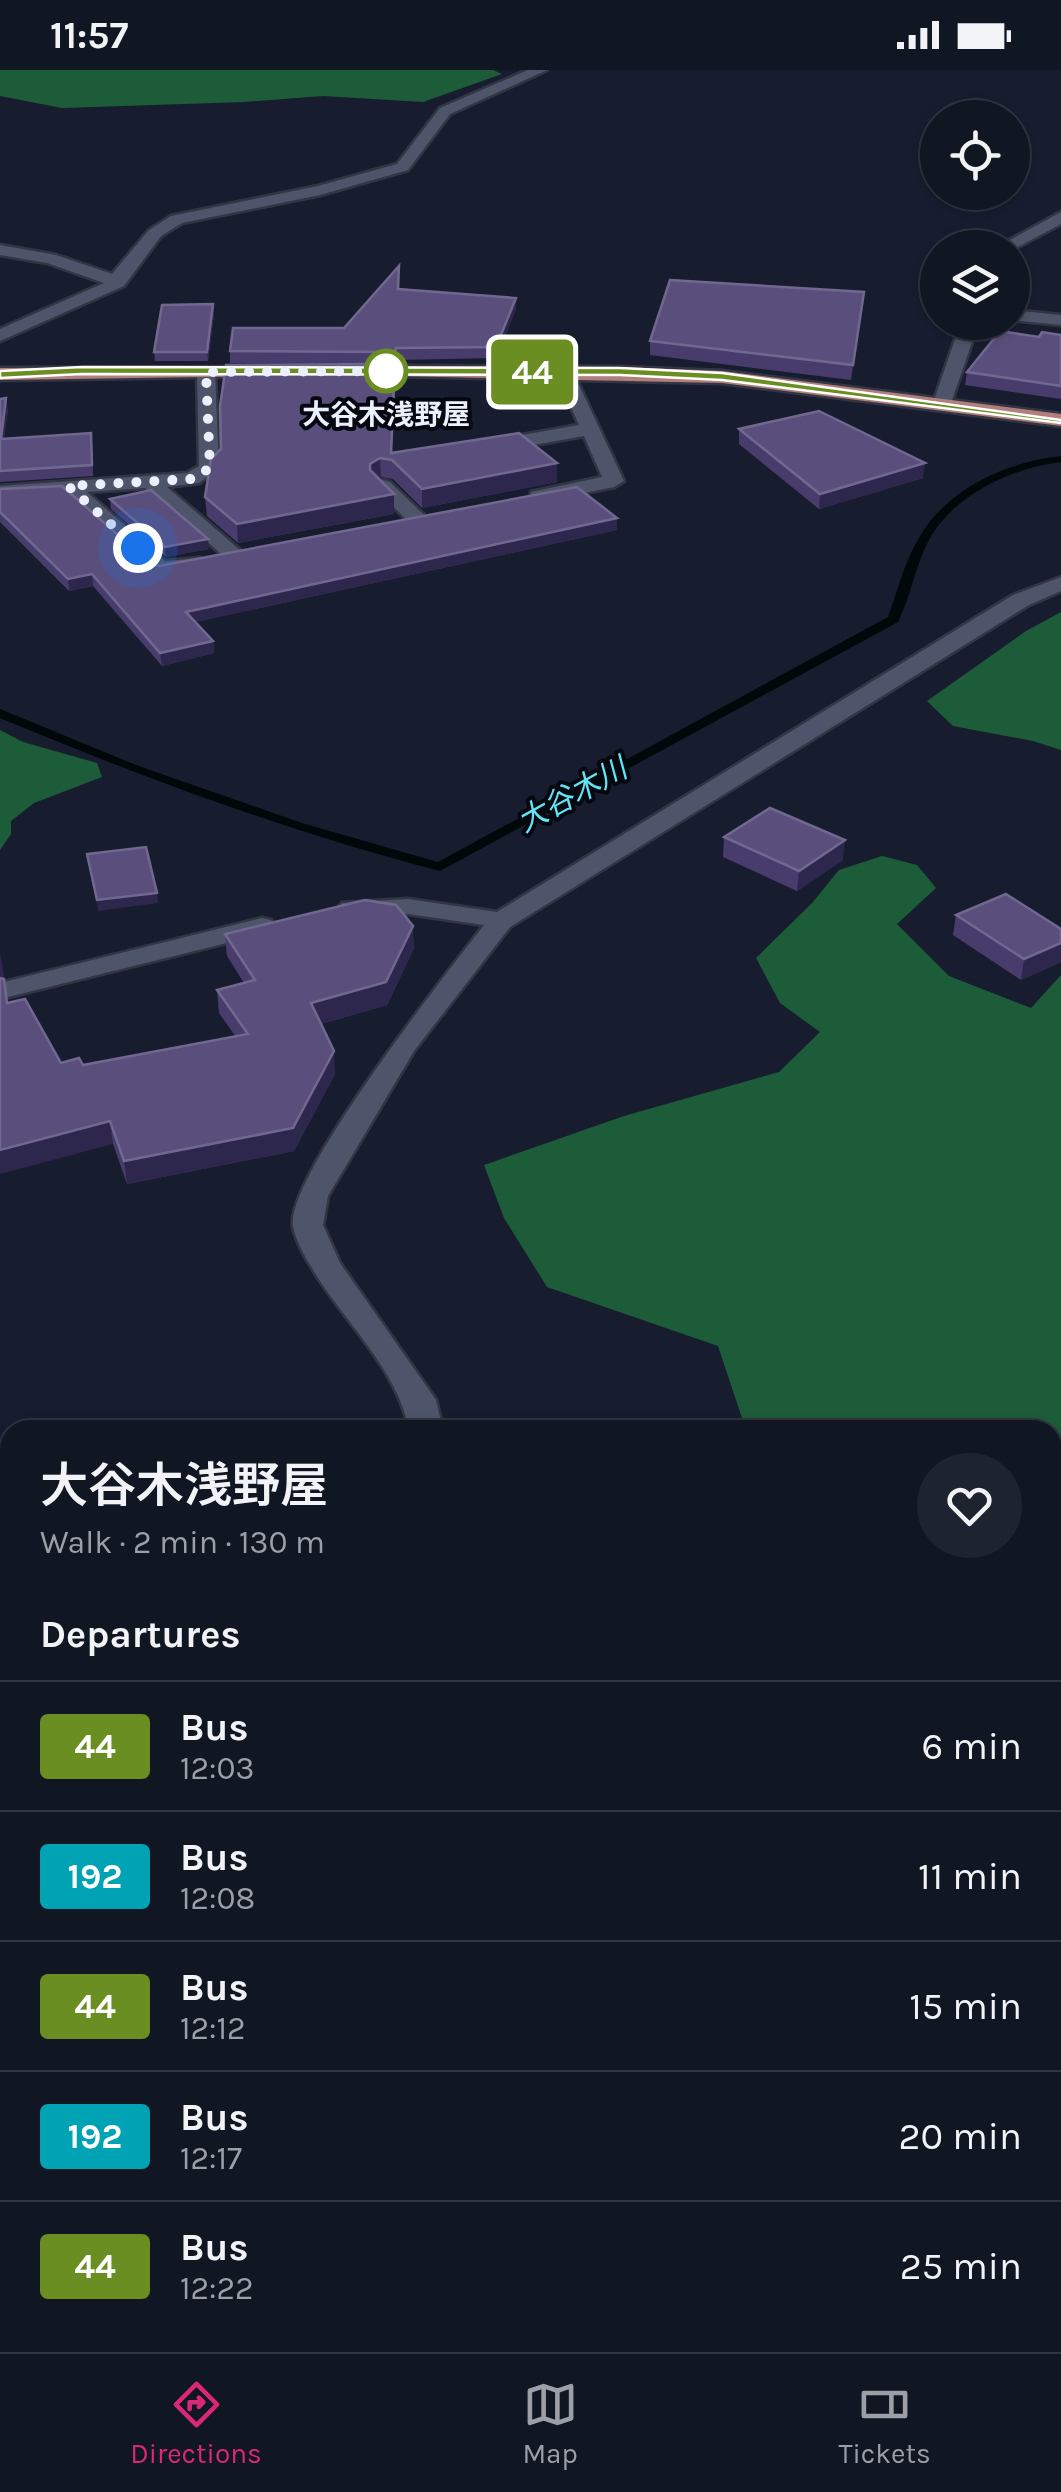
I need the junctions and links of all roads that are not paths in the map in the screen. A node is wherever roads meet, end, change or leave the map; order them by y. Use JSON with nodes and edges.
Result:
{"nodes":[{"id":1,"x":540,"y":70,"type":"edge"},
{"id":2,"x":1061,"y":218,"type":"edge"},
{"id":3,"x":1030,"y":234,"type":"edge"},
{"id":4,"x":0,"y":250,"type":"edge"},
{"id":5,"x":118,"y":282,"type":"junction"},
{"id":6,"x":1030,"y":317,"type":"edge"},
{"id":7,"x":1061,"y":320,"type":"edge"},
{"id":8,"x":0,"y":336,"type":"edge"},
{"id":9,"x":964,"y":340,"type":"edge"},
{"id":10,"x":340,"y":371,"type":"edge"},
{"id":11,"x":206,"y":372,"type":"junction"},
{"id":12,"x":283,"y":372,"type":"edge"},
{"id":13,"x":564,"y":372,"type":"junction"},
{"id":14,"x":0,"y":374,"type":"edge"},
{"id":15,"x":942,"y":403,"type":"junction"},
{"id":16,"x":1061,"y":420,"type":"edge"},
{"id":17,"x":588,"y":428,"type":"junction"},
{"id":18,"x":471,"y":450,"type":"edge"},
{"id":19,"x":149,"y":481,"type":"junction"},
{"id":20,"x":68,"y":486,"type":"junction"},
{"id":21,"x":383,"y":486,"type":"edge"},
{"id":22,"x":0,"y":492,"type":"edge"},
{"id":23,"x":524,"y":498,"type":"edge"},
{"id":24,"x":416,"y":519,"type":"edge"},
{"id":25,"x":1061,"y":583,"type":"edge"},
{"id":26,"x":330,"y":910,"type":"edge"},
{"id":27,"x":293,"y":919,"type":"edge"},
{"id":28,"x":501,"y":921,"type":"junction"},
{"id":29,"x":0,"y":991,"type":"edge"},
{"id":30,"x":424,"y":1420,"type":"edge"}],
"edges":[{"from":1,"to":5,"type":"street"},
{"from":2,"to":3,"type":"street"},
{"from":4,"to":5,"type":"street"},
{"from":5,"to":8,"type":"street"},
{"from":6,"to":7,"type":"street"},
{"from":9,"to":15,"type":"street"},
{"from":10,"to":13,"type":"main road"},
{"from":11,"to":12,"type":"main road"},
{"from":11,"to":14,"type":"main road"},
{"from":11,"to":19,"type":"street"},
{"from":13,"to":15,"type":"main road"},
{"from":13,"to":17,"type":"street"},
{"from":15,"to":16,"type":"main road"},
{"from":17,"to":18,"type":"street"},
{"from":17,"to":23,"type":"street"},
{"from":19,"to":20,"type":"street"},
{"from":19,"to":20,"type":"street"},
{"from":20,"to":22,"type":"street"},
{"from":21,"to":24,"type":"street"},
{"from":25,"to":28,"type":"street"},
{"from":26,"to":28,"type":"street"},
{"from":27,"to":29,"type":"street"},
{"from":28,"to":30,"type":"street"}]}
